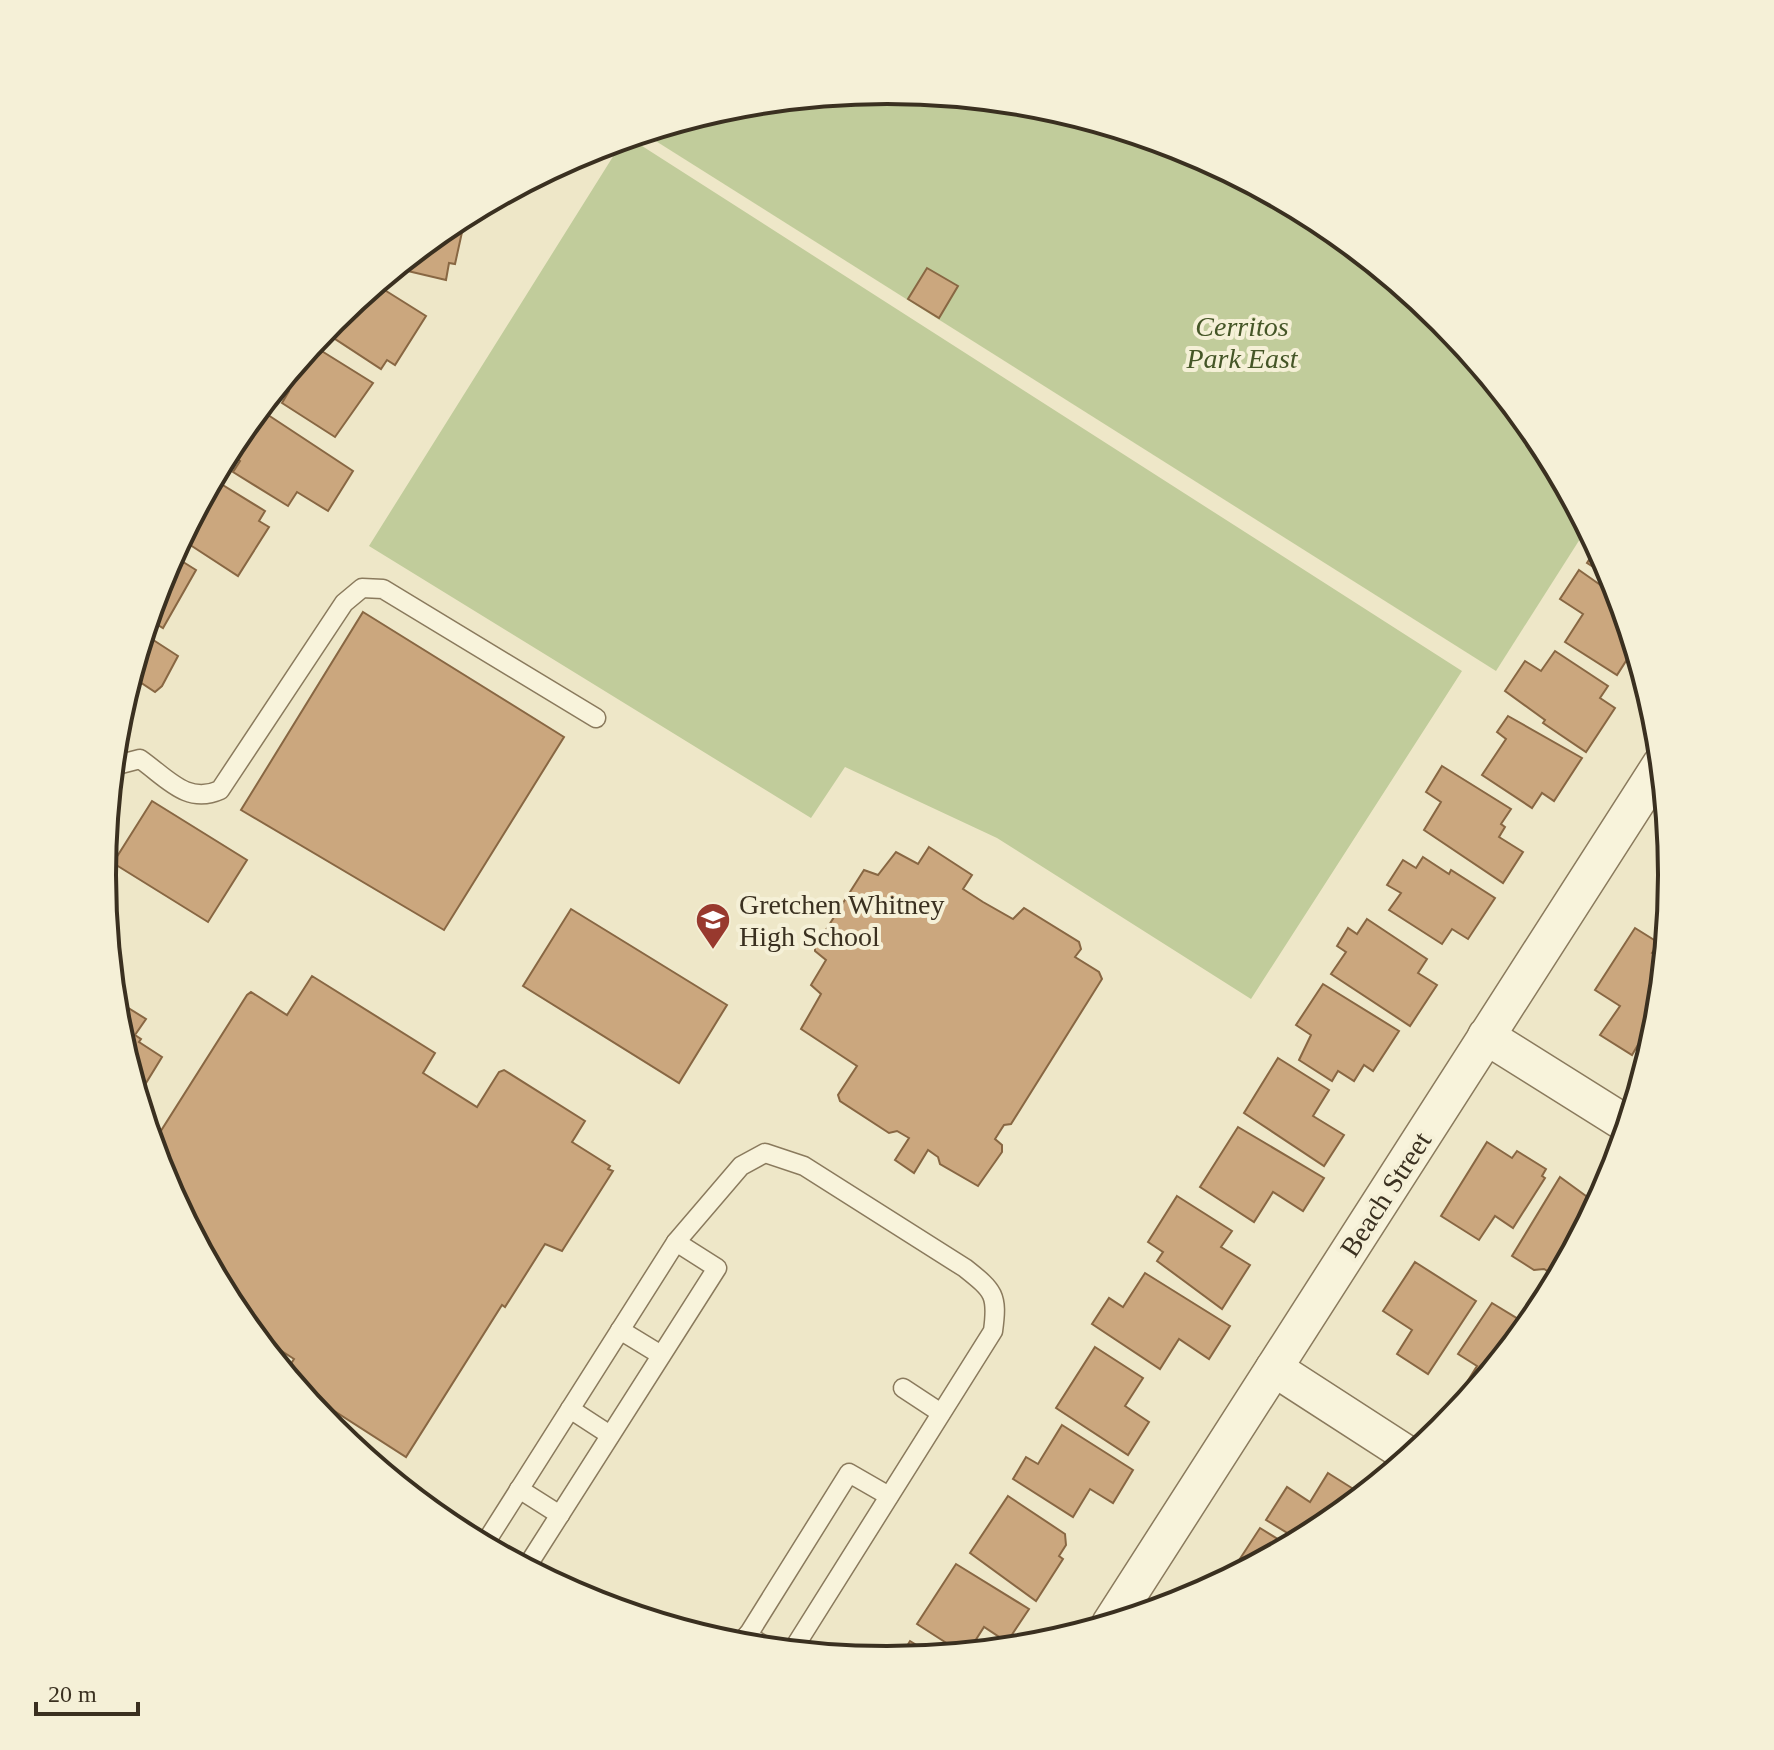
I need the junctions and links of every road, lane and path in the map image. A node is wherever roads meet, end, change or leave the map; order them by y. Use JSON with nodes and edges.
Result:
{"nodes":[{"id":1,"x":596,"y":718,"type":"dead end"},
{"id":2,"x":125,"y":763,"type":"edge"},
{"id":3,"x":1651,"y":779,"type":"edge"},
{"id":4,"x":1486,"y":1036,"type":"junction"},
{"id":5,"x":1618,"y":1119,"type":"edge"},
{"id":6,"x":676,"y":1242,"type":"junction"},
{"id":7,"x":620,"y":1330,"type":"junction"},
{"id":8,"x":661,"y":1355,"type":"junction"},
{"id":9,"x":1274,"y":1368,"type":"junction"},
{"id":10,"x":903,"y":1388,"type":"dead end"},
{"id":11,"x":570,"y":1409,"type":"junction"},
{"id":12,"x":941,"y":1413,"type":"junction"},
{"id":13,"x":610,"y":1435,"type":"junction"},
{"id":14,"x":1400,"y":1450,"type":"edge"},
{"id":15,"x":519,"y":1489,"type":"junction"},
{"id":16,"x":889,"y":1496,"type":"junction"},
{"id":17,"x":560,"y":1515,"type":"junction"},
{"id":18,"x":490,"y":1536,"type":"edge"},
{"id":19,"x":532,"y":1559,"type":"edge"},
{"id":20,"x":1119,"y":1610,"type":"edge"},
{"id":21,"x":748,"y":1633,"type":"edge"},
{"id":22,"x":799,"y":1640,"type":"edge"}],
"edges":[{"from":1,"to":2,"type":"lane"},
{"from":3,"to":4,"type":"street","name":"Beach Street"},
{"from":4,"to":5,"type":"street"},
{"from":4,"to":9,"type":"street","name":"Beach Street"},
{"from":6,"to":7,"type":"lane"},
{"from":6,"to":8,"type":"lane"},
{"from":6,"to":12,"type":"lane"},
{"from":7,"to":8,"type":"lane"},
{"from":7,"to":11,"type":"lane"},
{"from":8,"to":13,"type":"lane"},
{"from":9,"to":14,"type":"street"},
{"from":9,"to":20,"type":"street","name":"Beach Street"},
{"from":10,"to":12,"type":"lane"},
{"from":11,"to":13,"type":"lane"},
{"from":11,"to":15,"type":"lane"},
{"from":12,"to":16,"type":"lane"},
{"from":13,"to":17,"type":"lane"},
{"from":15,"to":17,"type":"lane"},
{"from":15,"to":18,"type":"lane"},
{"from":16,"to":21,"type":"lane"},
{"from":16,"to":22,"type":"lane"},
{"from":17,"to":19,"type":"lane"}]}
